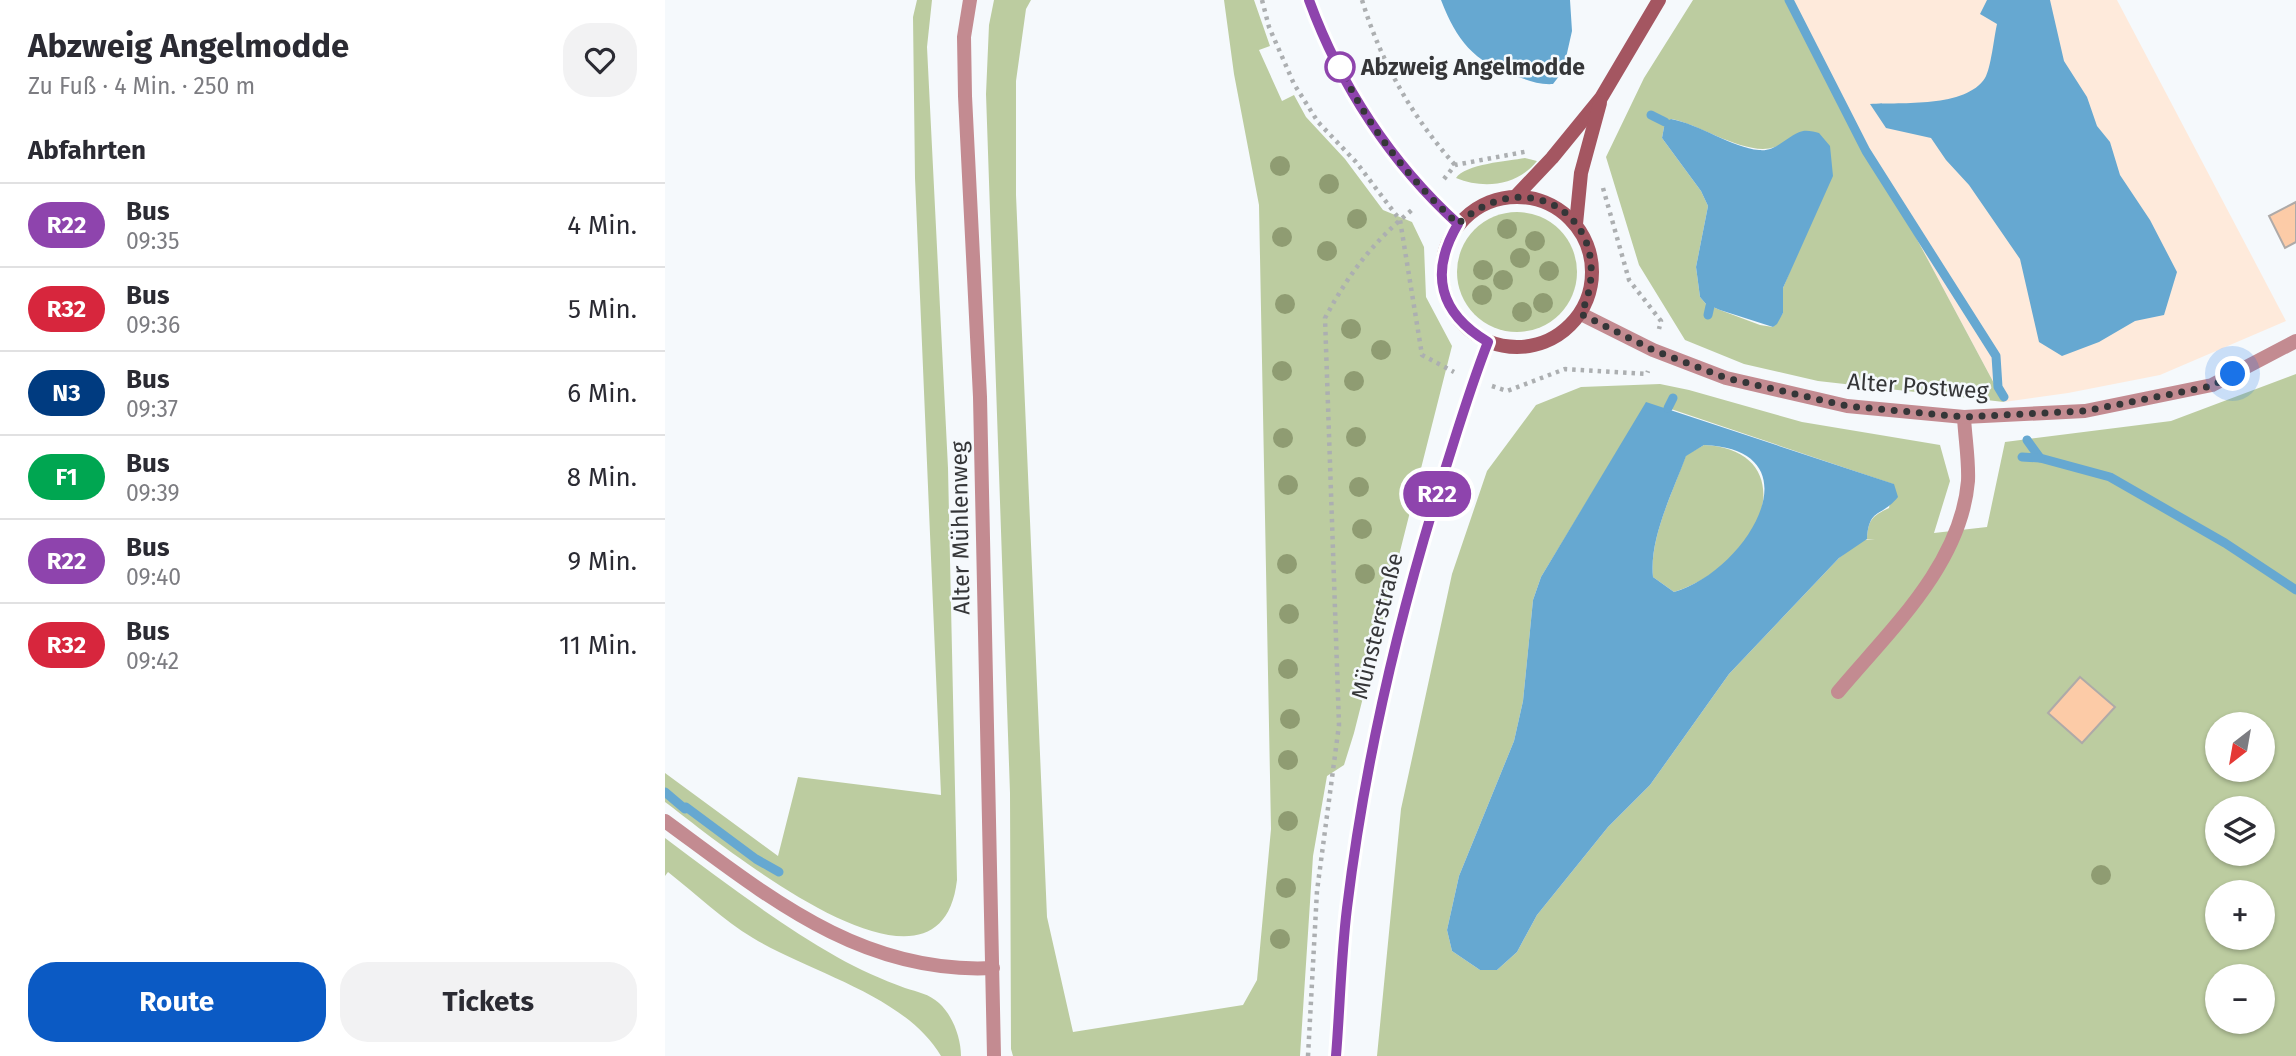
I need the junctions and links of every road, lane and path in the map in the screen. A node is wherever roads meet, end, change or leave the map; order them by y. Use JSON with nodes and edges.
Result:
{"nodes":[{"id":1,"x":970,"y":0,"type":"edge"},
{"id":2,"x":1262,"y":0,"type":"edge"},
{"id":3,"x":1309,"y":0,"type":"edge"},
{"id":4,"x":1362,"y":0,"type":"edge"},
{"id":5,"x":1659,"y":0,"type":"edge"},
{"id":6,"x":1601,"y":98,"type":"junction"},
{"id":7,"x":1552,"y":158,"type":"junction"},
{"id":8,"x":1455,"y":164,"type":"junction"},
{"id":9,"x":1581,"y":173,"type":"junction"},
{"id":10,"x":1516,"y":196,"type":"junction"},
{"id":11,"x":1428,"y":197,"type":"junction"},
{"id":12,"x":1400,"y":220,"type":"junction"},
{"id":13,"x":1458,"y":224,"type":"junction"},
{"id":14,"x":1576,"y":224,"type":"junction"},
{"id":15,"x":1581,"y":314,"type":"junction"},
{"id":16,"x":2296,"y":341,"type":"edge"},
{"id":17,"x":1488,"y":342,"type":"junction"},
{"id":18,"x":1653,"y":350,"type":"junction"},
{"id":19,"x":1473,"y":379,"type":"junction"},
{"id":20,"x":1964,"y":417,"type":"junction"},
{"id":21,"x":1839,"y":692,"type":"dead end"},
{"id":22,"x":665,"y":821,"type":"edge"},
{"id":23,"x":993,"y":968,"type":"junction"},
{"id":24,"x":994,"y":1056,"type":"edge"},
{"id":25,"x":1308,"y":1056,"type":"edge"},
{"id":26,"x":1336,"y":1056,"type":"edge"}],
"edges":[{"from":1,"to":23,"type":"street","name":"Alter Mühlenweg"},
{"from":2,"to":12,"type":"path"},
{"from":3,"to":11,"type":"street"},
{"from":4,"to":8,"type":"path"},
{"from":5,"to":6,"type":"main road"},
{"from":6,"to":7,"type":"main road"},
{"from":6,"to":9,"type":"main road"},
{"from":7,"to":8,"type":"path"},
{"from":7,"to":10,"type":"main road"},
{"from":8,"to":11,"type":"path"},
{"from":9,"to":14,"type":"main road"},
{"from":9,"to":18,"type":"path"},
{"from":10,"to":13,"type":"main road"},
{"from":10,"to":14,"type":"main road"},
{"from":11,"to":12,"type":"path"},
{"from":11,"to":13,"type":"street"},
{"from":12,"to":19,"type":"path"},
{"from":12,"to":25,"type":"path"},
{"from":13,"to":17,"type":"main road"},
{"from":14,"to":15,"type":"main road"},
{"from":15,"to":17,"type":"main road"},
{"from":15,"to":18,"type":"street","name":"Alter Postweg"},
{"from":16,"to":20,"type":"street","name":"Alter Postweg"},
{"from":17,"to":19,"type":"main road","name":"Münsterstraße"},
{"from":18,"to":19,"type":"path"},
{"from":18,"to":20,"type":"street","name":"Alter Postweg"},
{"from":19,"to":26,"type":"main road","name":"Münsterstraße"},
{"from":20,"to":21,"type":"street"},
{"from":22,"to":23,"type":"street"},
{"from":23,"to":24,"type":"street","name":"Alter Mühlenweg"}]}
